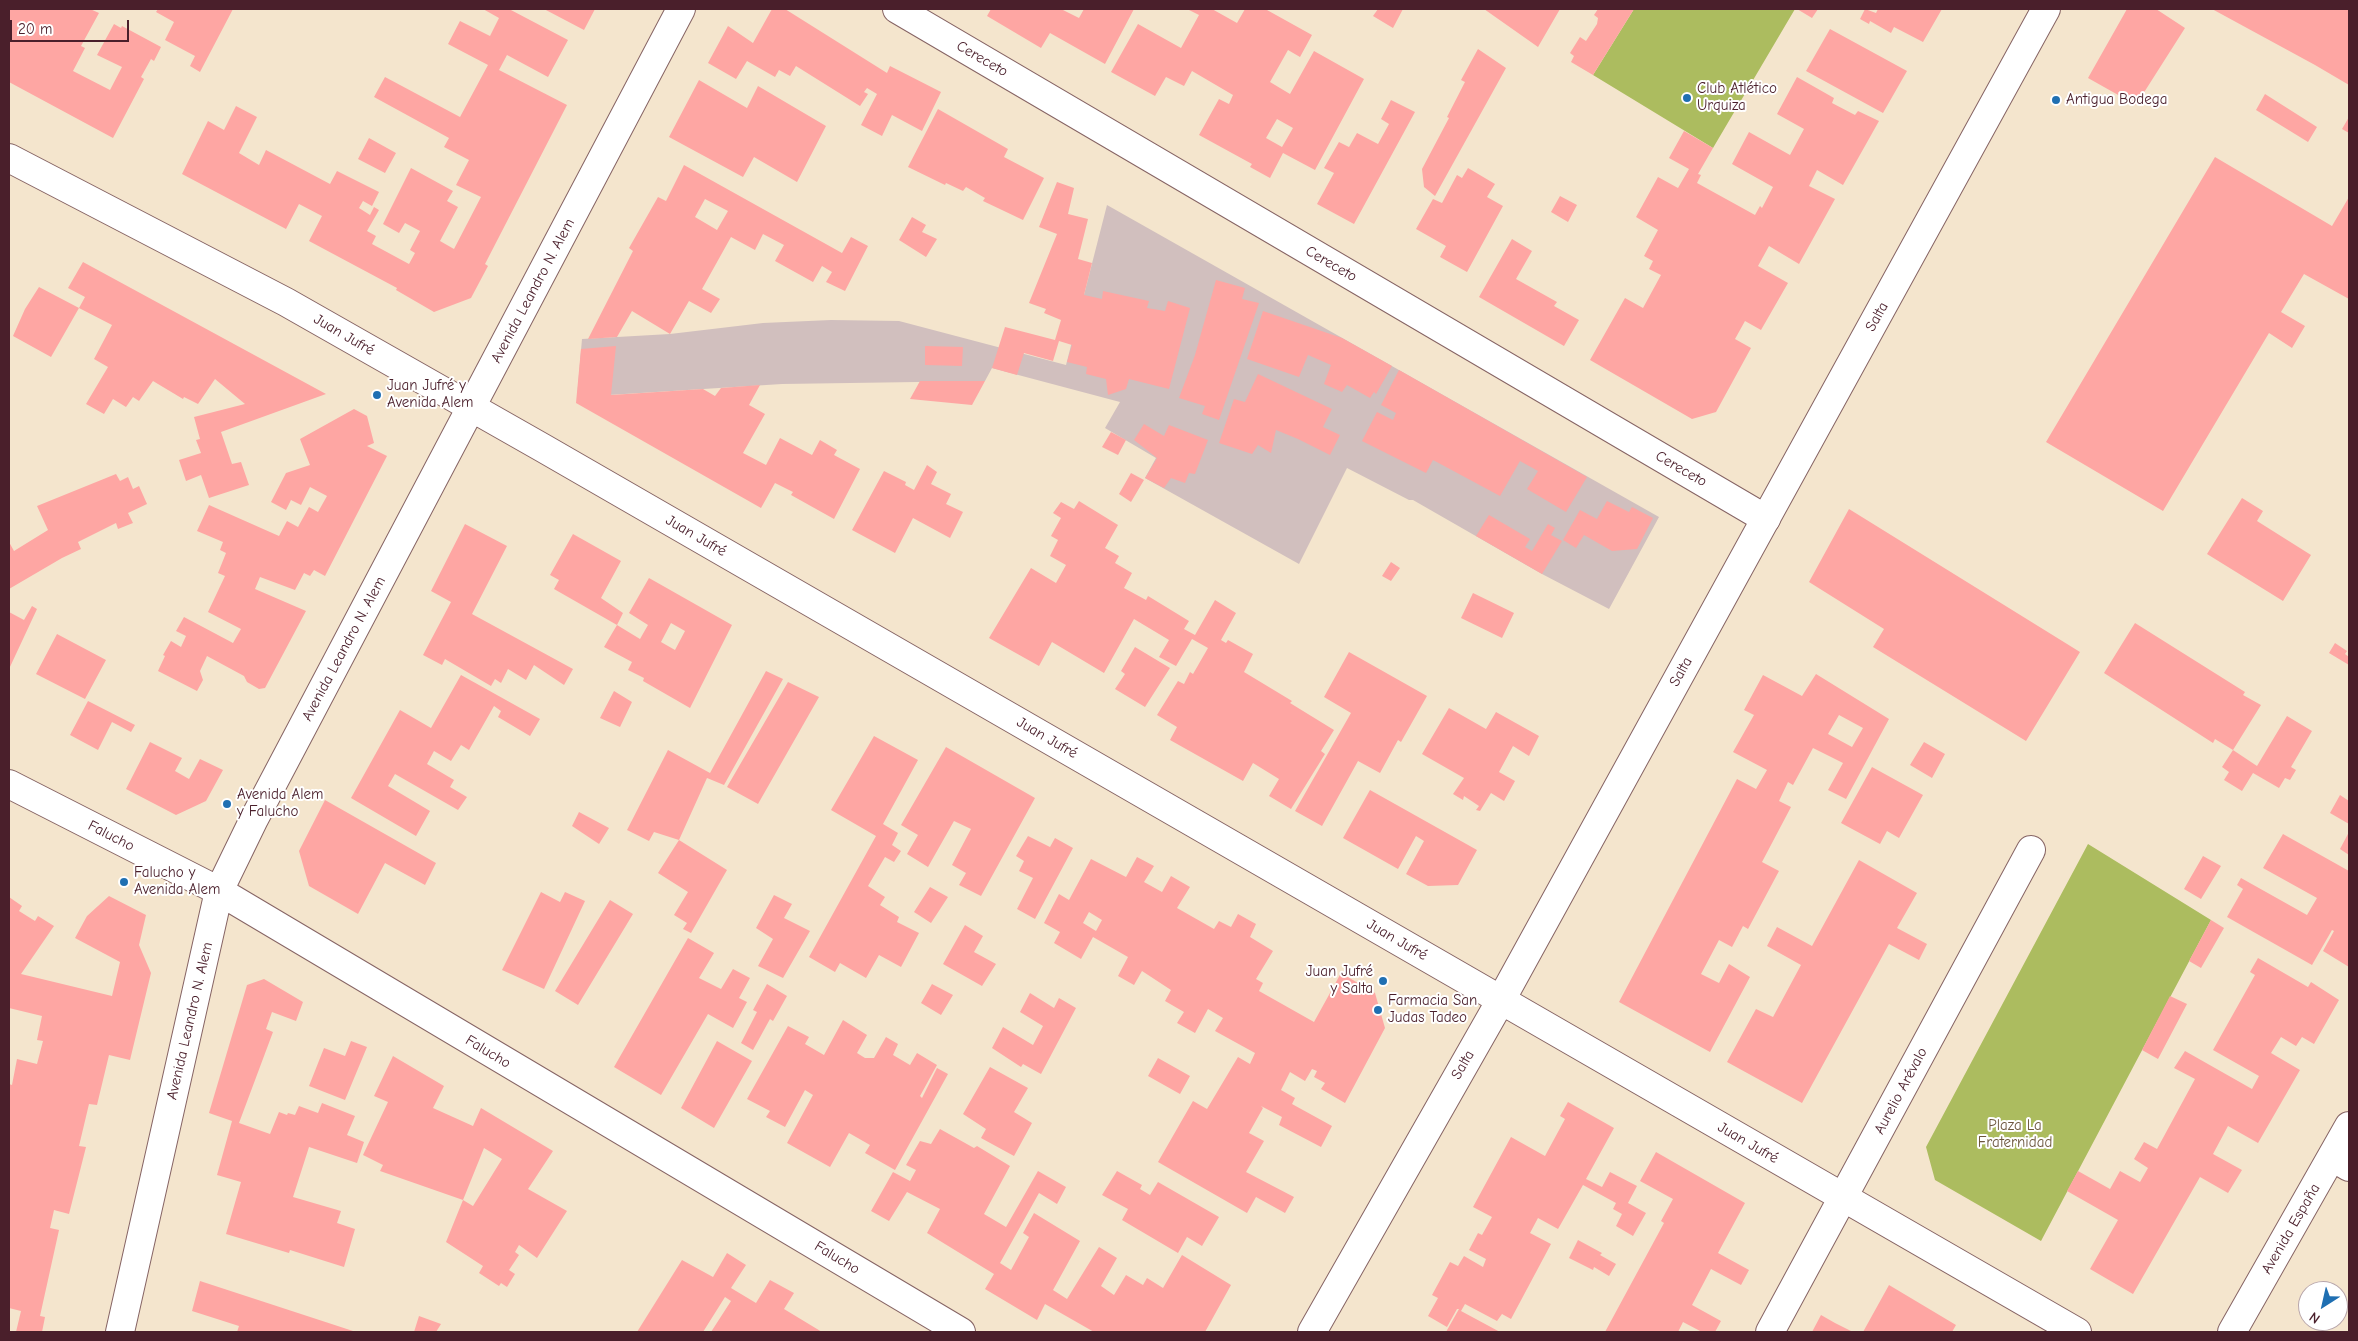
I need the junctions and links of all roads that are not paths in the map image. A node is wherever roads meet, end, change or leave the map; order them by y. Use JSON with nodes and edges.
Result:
{"nodes":[{"id":1,"x":682,"y":9,"type":"edge"},
{"id":2,"x":897,"y":9,"type":"edge"},
{"id":3,"x":2046,"y":9,"type":"edge"},
{"id":4,"x":9,"y":158,"type":"edge"},
{"id":5,"x":471,"y":408,"type":"junction"},
{"id":6,"x":1766,"y":519,"type":"junction"},
{"id":7,"x":9,"y":784,"type":"edge"},
{"id":8,"x":2031,"y":850,"type":"dead end"},
{"id":9,"x":219,"y":892,"type":"junction"},
{"id":10,"x":1501,"y":1000,"type":"junction"},
{"id":11,"x":2349,"y":1126,"type":"edge"},
{"id":12,"x":2341,"y":1162,"type":"edge"},
{"id":13,"x":1844,"y":1197,"type":"junction"},
{"id":14,"x":120,"y":1332,"type":"edge"},
{"id":15,"x":961,"y":1332,"type":"edge"},
{"id":16,"x":1312,"y":1332,"type":"edge"},
{"id":17,"x":1770,"y":1332,"type":"edge"},
{"id":18,"x":2077,"y":1332,"type":"edge"},
{"id":19,"x":2232,"y":1332,"type":"edge"}],
"edges":[{"from":1,"to":5,"type":"street","name":"Avenida Leandro N. Alem"},
{"from":2,"to":6,"type":"street","name":"Cereceto"},
{"from":3,"to":6,"type":"street","name":"Salta"},
{"from":4,"to":5,"type":"street","name":"Juan Jufré"},
{"from":5,"to":9,"type":"street","name":"Avenida Leandro N. Alem"},
{"from":5,"to":10,"type":"street","name":"Juan Jufré"},
{"from":6,"to":10,"type":"street","name":"Salta"},
{"from":7,"to":9,"type":"street","name":"Falucho"},
{"from":8,"to":13,"type":"street","name":"Aurelio Arévalo"},
{"from":9,"to":14,"type":"street","name":"Avenida Leandro N. Alem"},
{"from":9,"to":15,"type":"street","name":"Falucho"},
{"from":10,"to":13,"type":"street","name":"Juan Jufré"},
{"from":10,"to":16,"type":"street","name":"Salta"},
{"from":11,"to":12,"type":"street","name":"Avenida España"},
{"from":12,"to":19,"type":"street","name":"Avenida España"},
{"from":13,"to":17,"type":"street","name":"Aurelio Arévalo"},
{"from":13,"to":18,"type":"street","name":"Juan Jufré"}]}
